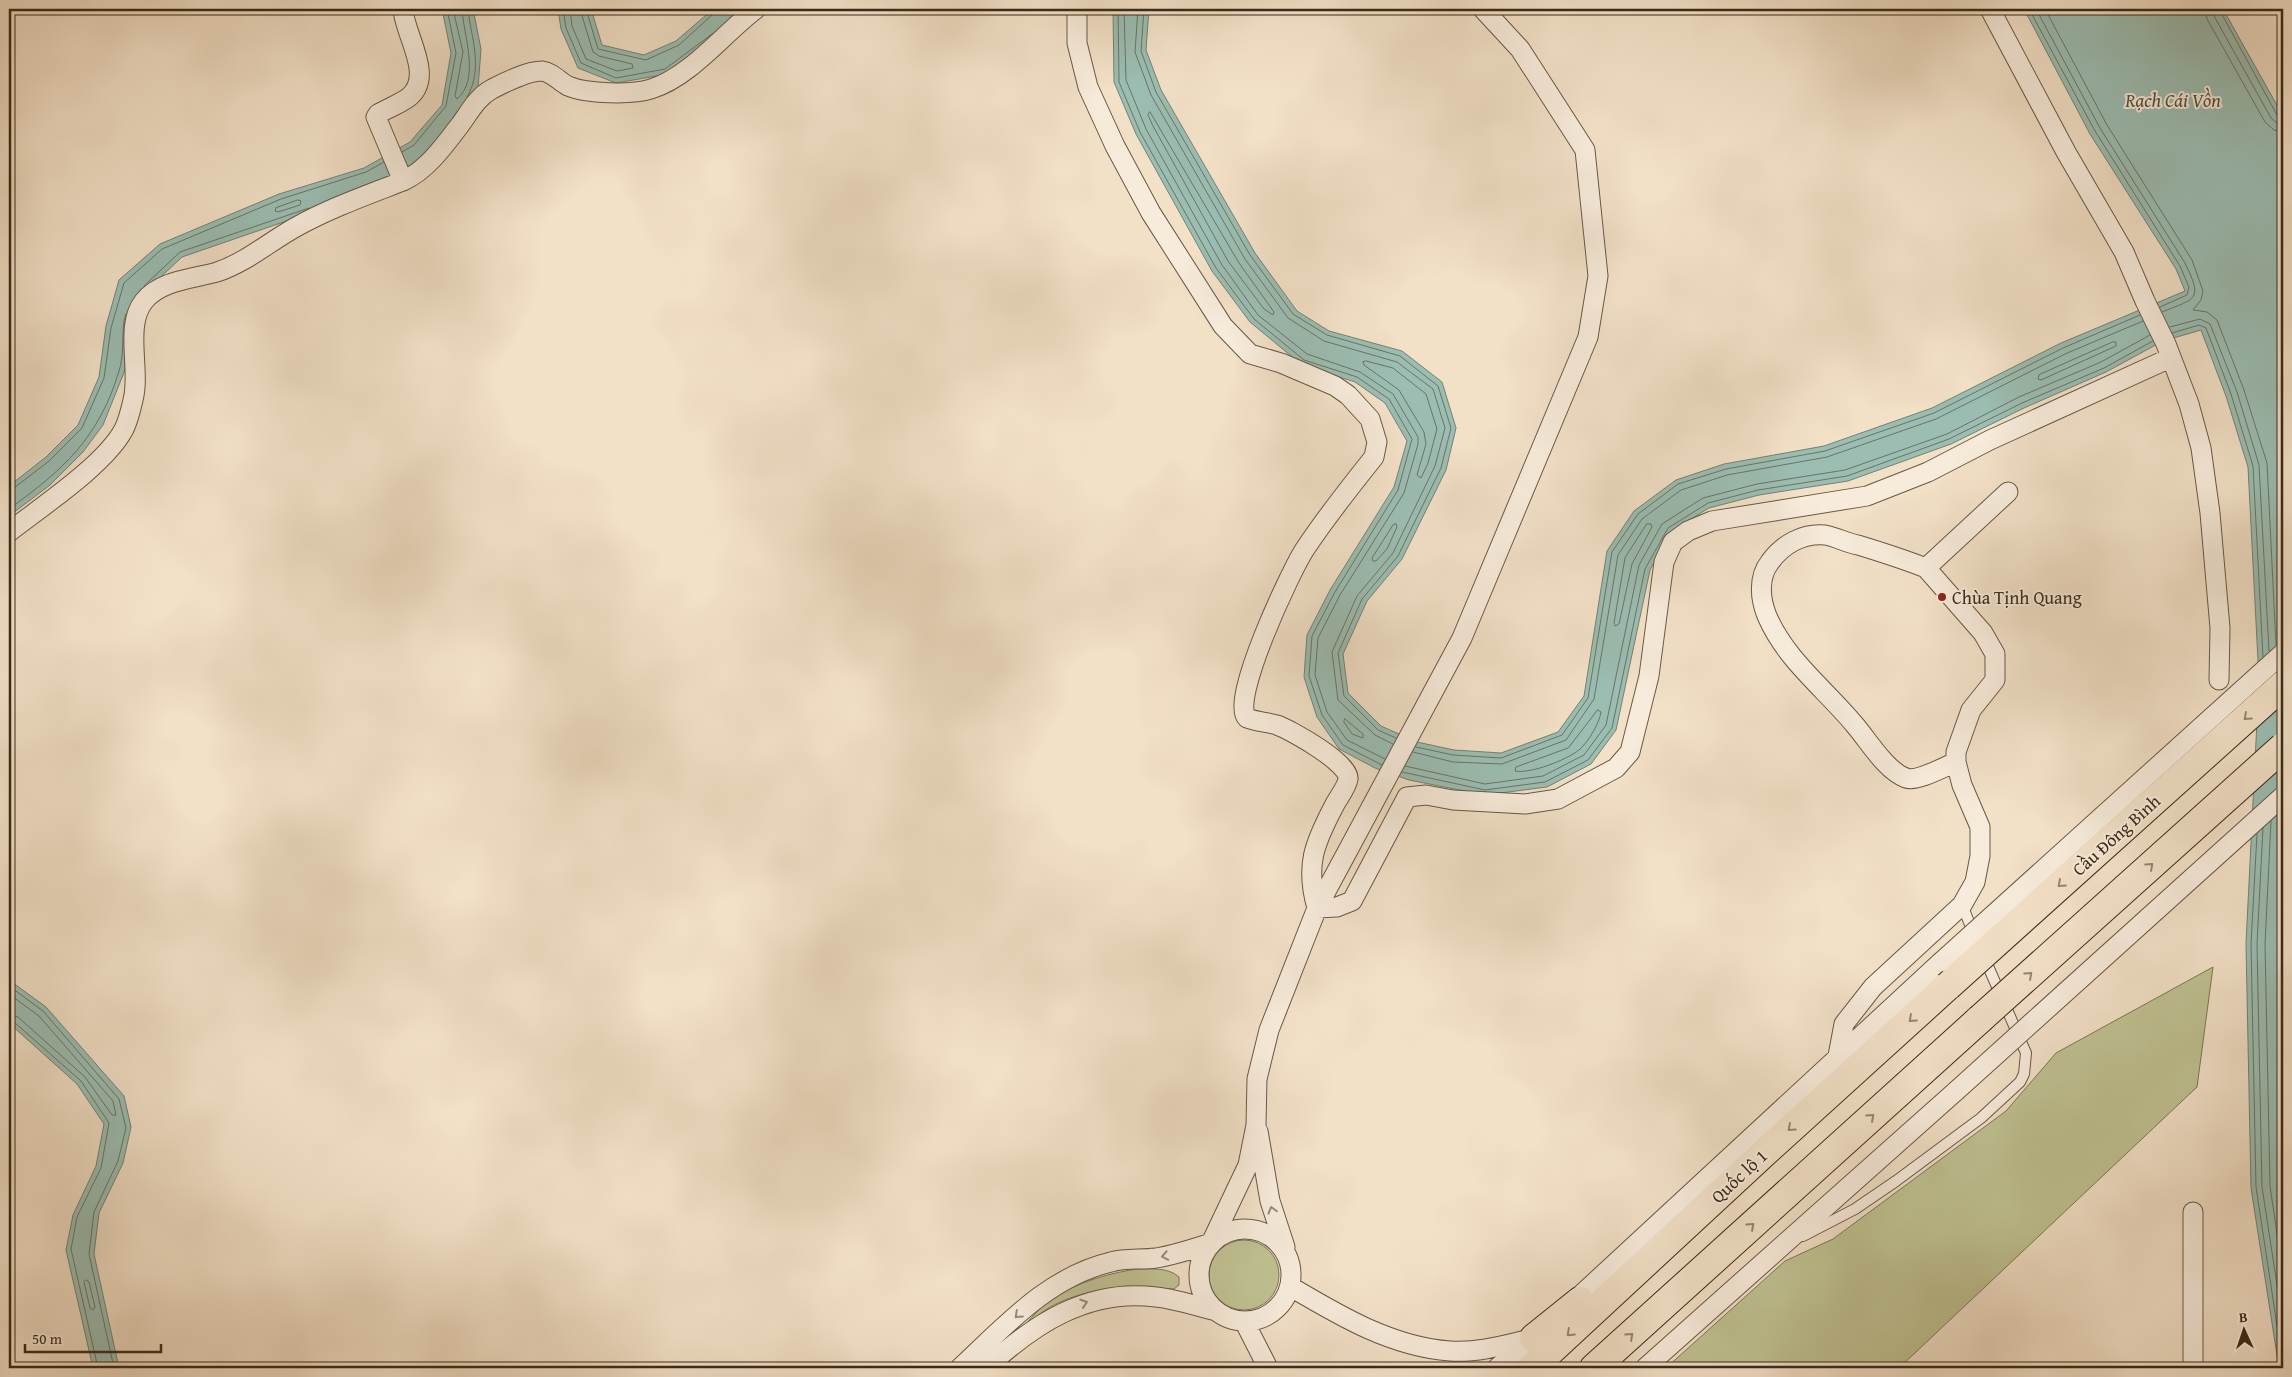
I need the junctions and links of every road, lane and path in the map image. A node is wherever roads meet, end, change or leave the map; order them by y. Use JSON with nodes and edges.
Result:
{"nodes":[{"id":1,"x":403,"y":9,"type":"edge"},
{"id":2,"x":756,"y":9,"type":"edge"},
{"id":3,"x":1077,"y":9,"type":"edge"},
{"id":4,"x":1483,"y":9,"type":"edge"},
{"id":5,"x":1990,"y":9,"type":"edge"},
{"id":6,"x":402,"y":178,"type":"junction"},
{"id":7,"x":2168,"y":351,"type":"junction"},
{"id":8,"x":2008,"y":492,"type":"dead end"},
{"id":9,"x":9,"y":532,"type":"edge"},
{"id":10,"x":1926,"y":568,"type":"junction"},
{"id":11,"x":2283,"y":653,"type":"edge"},
{"id":12,"x":2219,"y":680,"type":"dead end"},
{"id":13,"x":2283,"y":685,"type":"edge"},
{"id":14,"x":2283,"y":746,"type":"edge"},
{"id":15,"x":1956,"y":762,"type":"junction"},
{"id":16,"x":2283,"y":796,"type":"edge"},
{"id":17,"x":1962,"y":906,"type":"junction"},
{"id":18,"x":1316,"y":908,"type":"junction"},
{"id":19,"x":1944,"y":974,"type":"junction"},
{"id":20,"x":1838,"y":1056,"type":"junction"},
{"id":21,"x":1256,"y":1125,"type":"junction"},
{"id":22,"x":1764,"y":1153,"type":"junction"},
{"id":23,"x":2193,"y":1212,"type":"dead end"},
{"id":24,"x":1211,"y":1243,"type":"junction"},
{"id":25,"x":1779,"y":1248,"type":"junction"},
{"id":26,"x":1288,"y":1256,"type":"junction"},
{"id":27,"x":1291,"y":1287,"type":"junction"},
{"id":28,"x":1216,"y":1311,"type":"junction"},
{"id":29,"x":1244,"y":1321,"type":"junction"},
{"id":30,"x":1534,"y":1338,"type":"junction"},
{"id":31,"x":960,"y":1368,"type":"edge"},
{"id":32,"x":986,"y":1368,"type":"edge"},
{"id":33,"x":1268,"y":1368,"type":"edge"},
{"id":34,"x":1497,"y":1368,"type":"edge"},
{"id":35,"x":1532,"y":1368,"type":"edge"},
{"id":36,"x":1594,"y":1368,"type":"edge"},
{"id":37,"x":1645,"y":1368,"type":"edge"},
{"id":38,"x":2193,"y":1368,"type":"edge"}],
"edges":[{"from":1,"to":6,"type":"street"},
{"from":2,"to":6,"type":"street"},
{"from":3,"to":18,"type":"street"},
{"from":4,"to":18,"type":"street"},
{"from":5,"to":7,"type":"street"},
{"from":6,"to":9,"type":"street"},
{"from":7,"to":12,"type":"street"},
{"from":7,"to":18,"type":"street"},
{"from":8,"to":10,"type":"street"},
{"from":10,"to":15,"type":"street"},
{"from":10,"to":15,"type":"street"},
{"from":11,"to":19,"type":"street","bridge":true},
{"from":13,"to":19,"type":"highway","name":"Cầu Đông Bình","one_way":true,"bridge":true},
{"from":36,"to":14,"type":"highway","one_way":true,"bridge":true},
{"from":15,"to":17,"type":"street"},
{"from":16,"to":25,"type":"street","bridge":true},
{"from":17,"to":20,"type":"street"},
{"from":17,"to":25,"type":"lane"},
{"from":18,"to":21,"type":"street"},
{"from":19,"to":20,"type":"street"},
{"from":19,"to":22,"type":"highway","name":"Quốc lộ 1","one_way":true},
{"from":20,"to":30,"type":"street"},
{"from":21,"to":24,"type":"street"},
{"from":26,"to":21,"type":"street","one_way":true},
{"from":22,"to":30,"type":"highway"},
{"from":22,"to":35,"type":"highway","name":"Quốc lộ 1","one_way":true},
{"from":23,"to":38,"type":"street"},
{"from":24,"to":26,"type":"street"},
{"from":24,"to":28,"type":"street"},
{"from":24,"to":31,"type":"street","one_way":true},
{"from":25,"to":37,"type":"street"},
{"from":26,"to":27,"type":"street"},
{"from":27,"to":29,"type":"street"},
{"from":27,"to":30,"type":"street"},
{"from":28,"to":29,"type":"street"},
{"from":32,"to":28,"type":"street","one_way":true},
{"from":29,"to":33,"type":"street"},
{"from":30,"to":34,"type":"street"}]}
